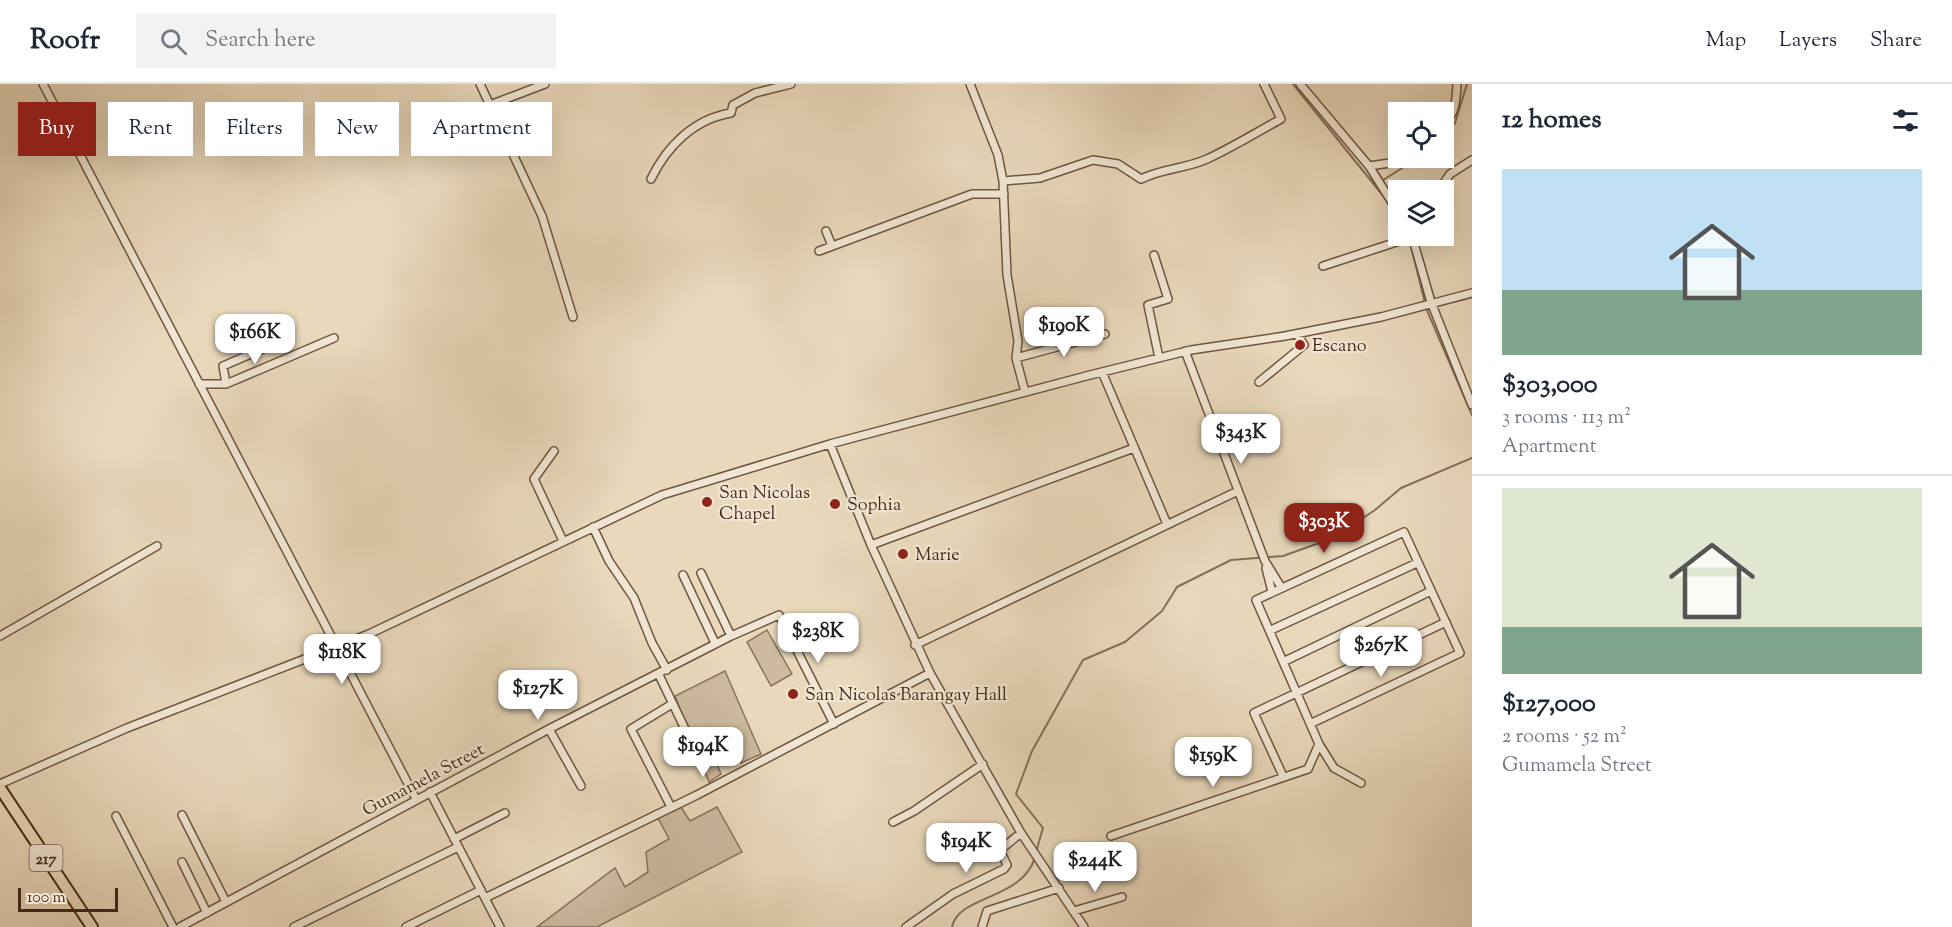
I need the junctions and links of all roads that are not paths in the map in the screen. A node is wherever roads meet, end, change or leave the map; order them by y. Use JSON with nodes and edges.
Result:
{"nodes":[{"id":1,"x":43,"y":84,"type":"edge"},
{"id":2,"x":481,"y":84,"type":"edge"},
{"id":3,"x":545,"y":84,"type":"edge"},
{"id":4,"x":790,"y":84,"type":"edge"},
{"id":5,"x":970,"y":84,"type":"edge"},
{"id":6,"x":1264,"y":84,"type":"edge"},
{"id":7,"x":1300,"y":84,"type":"edge"},
{"id":8,"x":1457,"y":84,"type":"edge"},
{"id":9,"x":489,"y":102,"type":"edge"},
{"id":10,"x":498,"y":102,"type":"edge"},
{"id":11,"x":1454,"y":110,"type":"edge"},
{"id":12,"x":514,"y":156,"type":"edge"},
{"id":13,"x":1472,"y":160,"type":"edge"},
{"id":14,"x":1388,"y":163,"type":"edge"},
{"id":15,"x":1369,"y":166,"type":"junction"},
{"id":16,"x":651,"y":179,"type":"dead end"},
{"id":17,"x":1446,"y":180,"type":"edge"},
{"id":18,"x":1003,"y":181,"type":"junction"},
{"id":19,"x":1005,"y":194,"type":"junction"},
{"id":20,"x":1388,"y":196,"type":"edge"},
{"id":21,"x":826,"y":231,"type":"dead end"},
{"id":22,"x":1388,"y":244,"type":"edge"},
{"id":23,"x":832,"y":246,"type":"junction"},
{"id":24,"x":1415,"y":246,"type":"edge"},
{"id":25,"x":819,"y":251,"type":"dead end"},
{"id":26,"x":1154,"y":255,"type":"dead end"},
{"id":27,"x":1323,"y":267,"type":"dead end"},
{"id":28,"x":1472,"y":293,"type":"edge"},
{"id":29,"x":1431,"y":302,"type":"junction"},
{"id":30,"x":573,"y":317,"type":"dead end"},
{"id":31,"x":1105,"y":334,"type":"dead end"},
{"id":32,"x":1297,"y":334,"type":"junction"},
{"id":33,"x":334,"y":338,"type":"dead end"},
{"id":34,"x":276,"y":343,"type":"dead end"},
{"id":35,"x":1185,"y":351,"type":"junction"},
{"id":36,"x":1016,"y":358,"type":"junction"},
{"id":37,"x":1159,"y":358,"type":"junction"},
{"id":38,"x":1102,"y":372,"type":"junction"},
{"id":39,"x":1259,"y":382,"type":"dead end"},
{"id":40,"x":199,"y":384,"type":"junction"},
{"id":41,"x":226,"y":384,"type":"junction"},
{"id":42,"x":1025,"y":392,"type":"junction"},
{"id":43,"x":1472,"y":405,"type":"edge"},
{"id":44,"x":830,"y":444,"type":"junction"},
{"id":45,"x":1134,"y":448,"type":"junction"},
{"id":46,"x":554,"y":450,"type":"dead end"},
{"id":47,"x":1238,"y":491,"type":"junction"},
{"id":48,"x":1167,"y":524,"type":"junction"},
{"id":49,"x":593,"y":527,"type":"junction"},
{"id":50,"x":563,"y":541,"type":"junction"},
{"id":51,"x":871,"y":545,"type":"junction"},
{"id":52,"x":157,"y":546,"type":"dead end"},
{"id":53,"x":1265,"y":561,"type":"junction"},
{"id":54,"x":1418,"y":563,"type":"junction"},
{"id":55,"x":701,"y":573,"type":"dead end"},
{"id":56,"x":683,"y":574,"type":"dead end"},
{"id":57,"x":1281,"y":587,"type":"junction"},
{"id":58,"x":1431,"y":591,"type":"junction"},
{"id":59,"x":1272,"y":592,"type":"junction"},
{"id":60,"x":1446,"y":622,"type":"junction"},
{"id":61,"x":1271,"y":630,"type":"junction"},
{"id":62,"x":0,"y":636,"type":"edge"},
{"id":63,"x":731,"y":636,"type":"junction"},
{"id":64,"x":715,"y":643,"type":"junction"},
{"id":65,"x":915,"y":645,"type":"junction"},
{"id":66,"x":336,"y":648,"type":"junction"},
{"id":67,"x":1285,"y":661,"type":"junction"},
{"id":68,"x":667,"y":670,"type":"junction"},
{"id":69,"x":930,"y":674,"type":"junction"},
{"id":70,"x":659,"y":675,"type":"junction"},
{"id":71,"x":1298,"y":693,"type":"junction"},
{"id":72,"x":672,"y":704,"type":"junction"},
{"id":73,"x":1312,"y":723,"type":"junction"},
{"id":74,"x":834,"y":724,"type":"junction"},
{"id":75,"x":549,"y":729,"type":"junction"},
{"id":76,"x":1318,"y":744,"type":"junction"},
{"id":77,"x":697,"y":754,"type":"dead end"},
{"id":78,"x":983,"y":764,"type":"junction"},
{"id":79,"x":1283,"y":776,"type":"junction"},
{"id":80,"x":1360,"y":783,"type":"dead end"},
{"id":81,"x":0,"y":786,"type":"edge"},
{"id":82,"x":581,"y":786,"type":"dead end"},
{"id":83,"x":430,"y":792,"type":"junction"},
{"id":84,"x":416,"y":799,"type":"junction"},
{"id":85,"x":671,"y":807,"type":"junction"},
{"id":86,"x":505,"y":813,"type":"dead end"},
{"id":87,"x":182,"y":815,"type":"dead end"},
{"id":88,"x":116,"y":816,"type":"dead end"},
{"id":89,"x":893,"y":822,"type":"dead end"},
{"id":90,"x":1021,"y":833,"type":"junction"},
{"id":91,"x":1110,"y":836,"type":"dead end"},
{"id":92,"x":456,"y":843,"type":"junction"},
{"id":93,"x":182,"y":862,"type":"dead end"},
{"id":94,"x":1059,"y":888,"type":"junction"},
{"id":95,"x":481,"y":890,"type":"junction"},
{"id":96,"x":1122,"y":897,"type":"dead end"},
{"id":97,"x":485,"y":898,"type":"junction"},
{"id":98,"x":226,"y":902,"type":"junction"},
{"id":99,"x":1074,"y":911,"type":"junction"},
{"id":100,"x":207,"y":913,"type":"junction"},
{"id":101,"x":92,"y":927,"type":"edge"},
{"id":102,"x":173,"y":927,"type":"edge"},
{"id":103,"x":180,"y":927,"type":"edge"},
{"id":104,"x":294,"y":927,"type":"edge"},
{"id":105,"x":406,"y":927,"type":"edge"},
{"id":106,"x":500,"y":927,"type":"edge"},
{"id":107,"x":906,"y":927,"type":"edge"},
{"id":108,"x":982,"y":927,"type":"edge"},
{"id":109,"x":1084,"y":927,"type":"edge"}],
"edges":[{"from":1,"to":40,"type":"street"},
{"from":2,"to":9,"type":"street"},
{"from":3,"to":10,"type":"street"},
{"from":4,"to":16,"type":"street"},
{"from":5,"to":18,"type":"street"},
{"from":6,"to":18,"type":"street"},
{"from":7,"to":15,"type":"street"},
{"from":8,"to":11,"type":"street"},
{"from":12,"to":30,"type":"street"},
{"from":13,"to":17,"type":"street"},
{"from":14,"to":15,"type":"street"},
{"from":15,"to":20,"type":"street"},
{"from":18,"to":19,"type":"street"},
{"from":19,"to":23,"type":"street"},
{"from":19,"to":36,"type":"street"},
{"from":21,"to":23,"type":"street"},
{"from":22,"to":27,"type":"street"},
{"from":23,"to":25,"type":"street"},
{"from":24,"to":29,"type":"street"},
{"from":26,"to":37,"type":"street"},
{"from":28,"to":29,"type":"street"},
{"from":29,"to":32,"type":"street"},
{"from":29,"to":43,"type":"street"},
{"from":31,"to":36,"type":"street"},
{"from":32,"to":35,"type":"street"},
{"from":32,"to":39,"type":"street"},
{"from":33,"to":41,"type":"street"},
{"from":34,"to":41,"type":"street"},
{"from":35,"to":37,"type":"street"},
{"from":35,"to":47,"type":"street"},
{"from":36,"to":42,"type":"street"},
{"from":37,"to":38,"type":"street"},
{"from":38,"to":42,"type":"street"},
{"from":38,"to":45,"type":"street"},
{"from":40,"to":41,"type":"street"},
{"from":40,"to":66,"type":"street"},
{"from":42,"to":44,"type":"street"},
{"from":44,"to":49,"type":"street"},
{"from":44,"to":51,"type":"street"},
{"from":45,"to":48,"type":"street"},
{"from":45,"to":51,"type":"street"},
{"from":46,"to":50,"type":"street"},
{"from":47,"to":48,"type":"street"},
{"from":47,"to":53,"type":"street"},
{"from":48,"to":65,"type":"street"},
{"from":49,"to":50,"type":"street"},
{"from":49,"to":68,"type":"street"},
{"from":50,"to":66,"type":"street"},
{"from":51,"to":65,"type":"street"},
{"from":52,"to":62,"type":"street"},
{"from":53,"to":57,"type":"street"},
{"from":53,"to":59,"type":"street"},
{"from":54,"to":57,"type":"street"},
{"from":54,"to":58,"type":"street"},
{"from":54,"to":61,"type":"street"},
{"from":55,"to":63,"type":"street"},
{"from":56,"to":64,"type":"street"},
{"from":57,"to":59,"type":"street"},
{"from":58,"to":60,"type":"street"},
{"from":58,"to":67,"type":"street"},
{"from":59,"to":61,"type":"street"},
{"from":60,"to":71,"type":"street"},
{"from":60,"to":73,"type":"street"},
{"from":61,"to":67,"type":"street"},
{"from":63,"to":64,"type":"street","name":"Gumamela Street"},
{"from":63,"to":74,"type":"street","name":"Gumamela Street"},
{"from":64,"to":68,"type":"street","name":"Gumamela Street"},
{"from":65,"to":69,"type":"street"},
{"from":66,"to":81,"type":"street"},
{"from":66,"to":84,"type":"street"},
{"from":67,"to":71,"type":"street"},
{"from":68,"to":70,"type":"street","name":"Gumamela Street"},
{"from":69,"to":74,"type":"street"},
{"from":69,"to":78,"type":"street"},
{"from":70,"to":72,"type":"street"},
{"from":70,"to":75,"type":"street","name":"Gumamela Street"},
{"from":71,"to":73,"type":"street"},
{"from":71,"to":79,"type":"street"},
{"from":72,"to":77,"type":"street"},
{"from":72,"to":85,"type":"street"},
{"from":73,"to":76,"type":"street"},
{"from":74,"to":85,"type":"street"},
{"from":75,"to":82,"type":"street"},
{"from":75,"to":83,"type":"street","name":"Gumamela Street"},
{"from":76,"to":79,"type":"street"},
{"from":76,"to":80,"type":"street"},
{"from":78,"to":89,"type":"street"},
{"from":78,"to":90,"type":"street"},
{"from":79,"to":91,"type":"street"},
{"from":81,"to":101,"type":"main road","number":"217"},
{"from":83,"to":84,"type":"street","name":"Gumamela Street"},
{"from":83,"to":92,"type":"street"},
{"from":84,"to":98,"type":"street","name":"Gumamela Street"},
{"from":85,"to":97,"type":"street"},
{"from":86,"to":92,"type":"street"},
{"from":87,"to":98,"type":"street"},
{"from":88,"to":102,"type":"street"},
{"from":90,"to":94,"type":"street"},
{"from":90,"to":107,"type":"street"},
{"from":92,"to":95,"type":"street"},
{"from":92,"to":104,"type":"street"},
{"from":93,"to":100,"type":"street"},
{"from":94,"to":99,"type":"street"},
{"from":94,"to":108,"type":"street"},
{"from":95,"to":97,"type":"street"},
{"from":95,"to":105,"type":"street"},
{"from":96,"to":99,"type":"street"},
{"from":97,"to":106,"type":"street"},
{"from":98,"to":100,"type":"street","name":"Gumamela Street"},
{"from":99,"to":109,"type":"street"},
{"from":100,"to":103,"type":"street","name":"Gumamela Street"}]}
